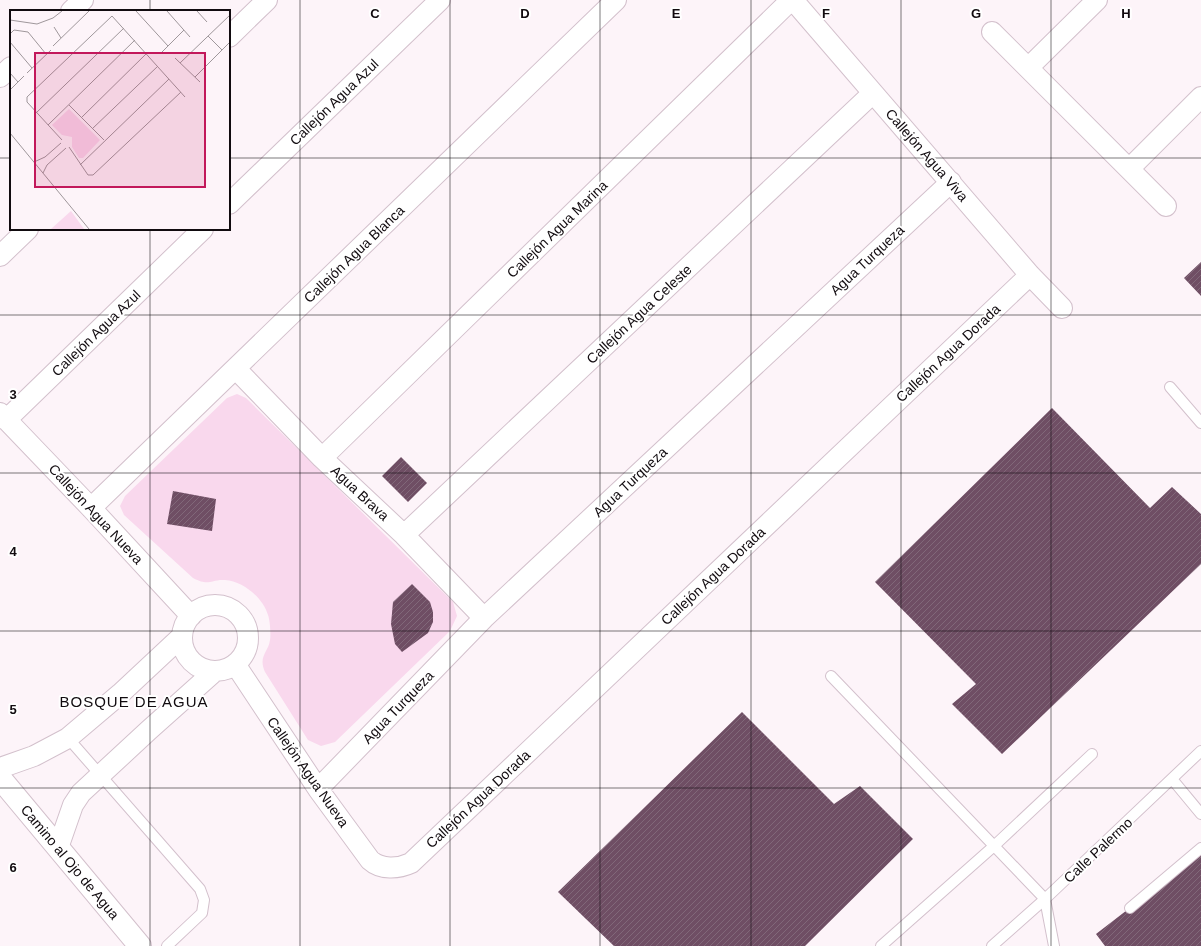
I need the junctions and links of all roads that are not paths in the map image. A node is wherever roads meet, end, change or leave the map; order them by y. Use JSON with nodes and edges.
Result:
{"nodes":[{"id":1,"x":267,"y":0,"type":"edge"},
{"id":2,"x":440,"y":0,"type":"edge"},
{"id":3,"x":616,"y":0,"type":"edge"},
{"id":4,"x":792,"y":0,"type":"edge"},
{"id":5,"x":1097,"y":0,"type":"edge"},
{"id":6,"x":992,"y":32,"type":"dead end"},
{"id":7,"x":230,"y":36,"type":"edge"},
{"id":8,"x":10,"y":68,"type":"edge"},
{"id":9,"x":1028,"y":68,"type":"junction"},
{"id":10,"x":0,"y":77,"type":"edge"},
{"id":11,"x":873,"y":92,"type":"junction"},
{"id":12,"x":1201,"y":97,"type":"edge"},
{"id":13,"x":1129,"y":169,"type":"junction"},
{"id":14,"x":951,"y":182,"type":"junction"},
{"id":15,"x":230,"y":203,"type":"edge"},
{"id":16,"x":1166,"y":206,"type":"dead end"},
{"id":17,"x":27,"y":230,"type":"edge"},
{"id":18,"x":202,"y":230,"type":"edge"},
{"id":19,"x":0,"y":256,"type":"edge"},
{"id":20,"x":1030,"y":275,"type":"junction"},
{"id":21,"x":1062,"y":308,"type":"dead end"},
{"id":22,"x":236,"y":369,"type":"junction"},
{"id":23,"x":1170,"y":387,"type":"dead end"},
{"id":24,"x":3,"y":417,"type":"edge"},
{"id":25,"x":1201,"y":423,"type":"edge"},
{"id":26,"x":322,"y":458,"type":"junction"},
{"id":27,"x":91,"y":508,"type":"junction"},
{"id":28,"x":404,"y":535,"type":"junction"},
{"id":29,"x":191,"y":616,"type":"junction"},
{"id":30,"x":484,"y":618,"type":"junction"},
{"id":31,"x":182,"y":637,"type":"junction"},
{"id":32,"x":235,"y":664,"type":"junction"},
{"id":33,"x":215,"y":671,"type":"junction"},
{"id":34,"x":831,"y":676,"type":"dead end"},
{"id":35,"x":68,"y":738,"type":"junction"},
{"id":36,"x":1201,"y":751,"type":"edge"},
{"id":37,"x":1092,"y":754,"type":"dead end"},
{"id":38,"x":0,"y":768,"type":"edge"},
{"id":39,"x":101,"y":774,"type":"junction"},
{"id":40,"x":0,"y":778,"type":"edge"},
{"id":41,"x":1172,"y":779,"type":"junction"},
{"id":42,"x":318,"y":789,"type":"junction"},
{"id":43,"x":1201,"y":814,"type":"edge"},
{"id":44,"x":994,"y":846,"type":"junction"},
{"id":45,"x":58,"y":848,"type":"junction"},
{"id":46,"x":1201,"y":848,"type":"edge"},
{"id":47,"x":390,"y":867,"type":"joint"},
{"id":48,"x":1045,"y":899,"type":"junction"},
{"id":49,"x":1130,"y":908,"type":"dead end"},
{"id":50,"x":140,"y":946,"type":"edge"},
{"id":51,"x":167,"y":946,"type":"edge"},
{"id":52,"x":881,"y":946,"type":"edge"},
{"id":53,"x":992,"y":946,"type":"edge"},
{"id":54,"x":1054,"y":946,"type":"edge"}],
"edges":[{"from":1,"to":7,"type":"street"},
{"from":2,"to":15,"type":"street","name":"Callejón Agua Azul"},
{"from":3,"to":22,"type":"street","name":"Callejón Agua Blanca"},
{"from":4,"to":11,"type":"street","name":"Callejón Agua Viva"},
{"from":4,"to":26,"type":"street","name":"Callejón Agua Marina"},
{"from":5,"to":9,"type":"street"},
{"from":6,"to":9,"type":"street"},
{"from":8,"to":10,"type":"street"},
{"from":9,"to":13,"type":"street"},
{"from":11,"to":14,"type":"street","name":"Callejón Agua Viva"},
{"from":11,"to":28,"type":"street","name":"Callejón Agua Celeste"},
{"from":12,"to":13,"type":"street"},
{"from":13,"to":16,"type":"street"},
{"from":14,"to":20,"type":"street","name":"Callejón Agua Viva"},
{"from":14,"to":30,"type":"street","name":"Agua Turqueza"},
{"from":17,"to":19,"type":"street"},
{"from":18,"to":24,"type":"street","name":"Callejón Agua Azul"},
{"from":20,"to":21,"type":"street","name":"Callejón Agua Viva"},
{"from":20,"to":47,"type":"street","name":"Callejón Agua Dorada"},
{"from":22,"to":26,"type":"street","name":"Agua Brava"},
{"from":22,"to":27,"type":"street","name":"Callejón Agua Blanca"},
{"from":23,"to":25,"type":"lane"},
{"from":24,"to":27,"type":"street","name":"Callejón Agua Nueva"},
{"from":26,"to":28,"type":"street","name":"Agua Brava"},
{"from":27,"to":29,"type":"street","name":"Callejón Agua Nueva"},
{"from":28,"to":30,"type":"street","name":"Agua Brava"},
{"from":29,"to":31,"type":"street"},
{"from":29,"to":32,"type":"street"},
{"from":30,"to":42,"type":"street","name":"Agua Turqueza"},
{"from":31,"to":33,"type":"street"},
{"from":31,"to":35,"type":"street"},
{"from":32,"to":33,"type":"street"},
{"from":32,"to":42,"type":"street","name":"Callejón Agua Nueva"},
{"from":33,"to":39,"type":"street"},
{"from":34,"to":44,"type":"lane"},
{"from":35,"to":38,"type":"street"},
{"from":35,"to":39,"type":"lane"},
{"from":36,"to":41,"type":"lane","name":"Calle Palermo"},
{"from":37,"to":44,"type":"lane"},
{"from":39,"to":45,"type":"street"},
{"from":39,"to":51,"type":"lane"},
{"from":40,"to":45,"type":"street","name":"Camino al Ojo de Agua"},
{"from":41,"to":43,"type":"lane"},
{"from":41,"to":48,"type":"lane","name":"Calle Palermo"},
{"from":42,"to":47,"type":"street","name":"Callejón Agua Nueva"},
{"from":44,"to":48,"type":"lane"},
{"from":44,"to":52,"type":"lane"},
{"from":45,"to":50,"type":"street","name":"Camino al Ojo de Agua"},
{"from":46,"to":49,"type":"lane"},
{"from":48,"to":53,"type":"lane","name":"Calle Palermo"},
{"from":48,"to":54,"type":"lane"}]}
